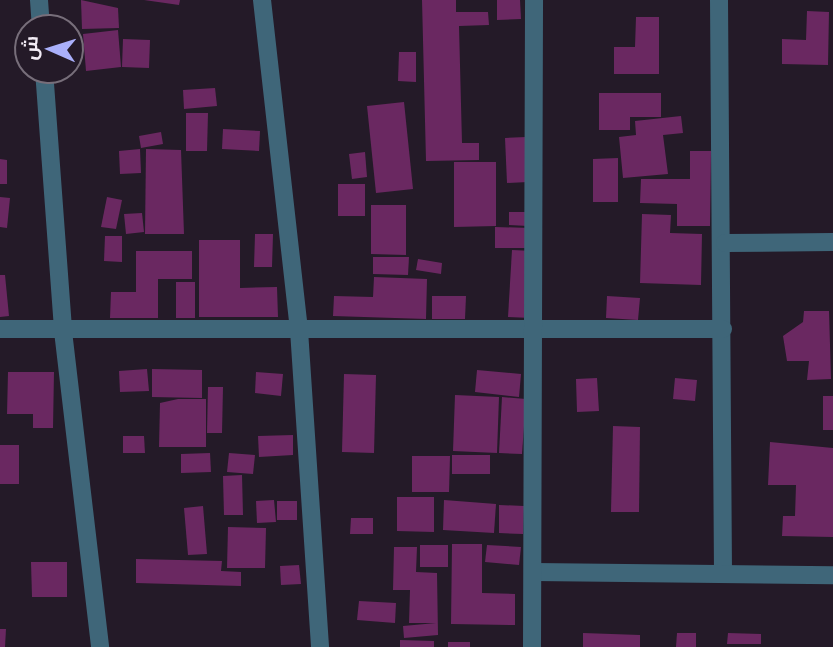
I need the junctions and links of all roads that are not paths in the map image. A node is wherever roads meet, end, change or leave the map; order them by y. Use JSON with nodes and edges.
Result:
{"nodes":[{"id":1,"x":262,"y":0,"type":"edge"},
{"id":2,"x":534,"y":0,"type":"edge"},
{"id":3,"x":719,"y":0,"type":"edge"},
{"id":4,"x":45,"y":84,"type":"edge"},
{"id":5,"x":833,"y":242,"type":"edge"},
{"id":6,"x":725,"y":243,"type":"junction"},
{"id":7,"x":0,"y":329,"type":"edge"},
{"id":8,"x":723,"y":329,"type":"junction"},
{"id":9,"x":299,"y":330,"type":"junction"},
{"id":10,"x":64,"y":331,"type":"junction"},
{"id":11,"x":530,"y":334,"type":"junction"},
{"id":12,"x":534,"y":572,"type":"junction"},
{"id":13,"x":723,"y":573,"type":"junction"},
{"id":14,"x":833,"y":575,"type":"edge"},
{"id":15,"x":100,"y":647,"type":"edge"},
{"id":16,"x":320,"y":647,"type":"edge"},
{"id":17,"x":532,"y":647,"type":"edge"}],
"edges":[{"from":1,"to":9,"type":"street"},
{"from":2,"to":11,"type":"street"},
{"from":3,"to":6,"type":"street"},
{"from":4,"to":10,"type":"street"},
{"from":5,"to":6,"type":"street"},
{"from":6,"to":8,"type":"street"},
{"from":7,"to":10,"type":"street"},
{"from":8,"to":11,"type":"street"},
{"from":8,"to":13,"type":"street"},
{"from":9,"to":10,"type":"street"},
{"from":9,"to":11,"type":"street"},
{"from":9,"to":16,"type":"street"},
{"from":10,"to":15,"type":"street"},
{"from":11,"to":12,"type":"street"},
{"from":12,"to":13,"type":"street"},
{"from":12,"to":17,"type":"street"},
{"from":13,"to":14,"type":"street"}]}
